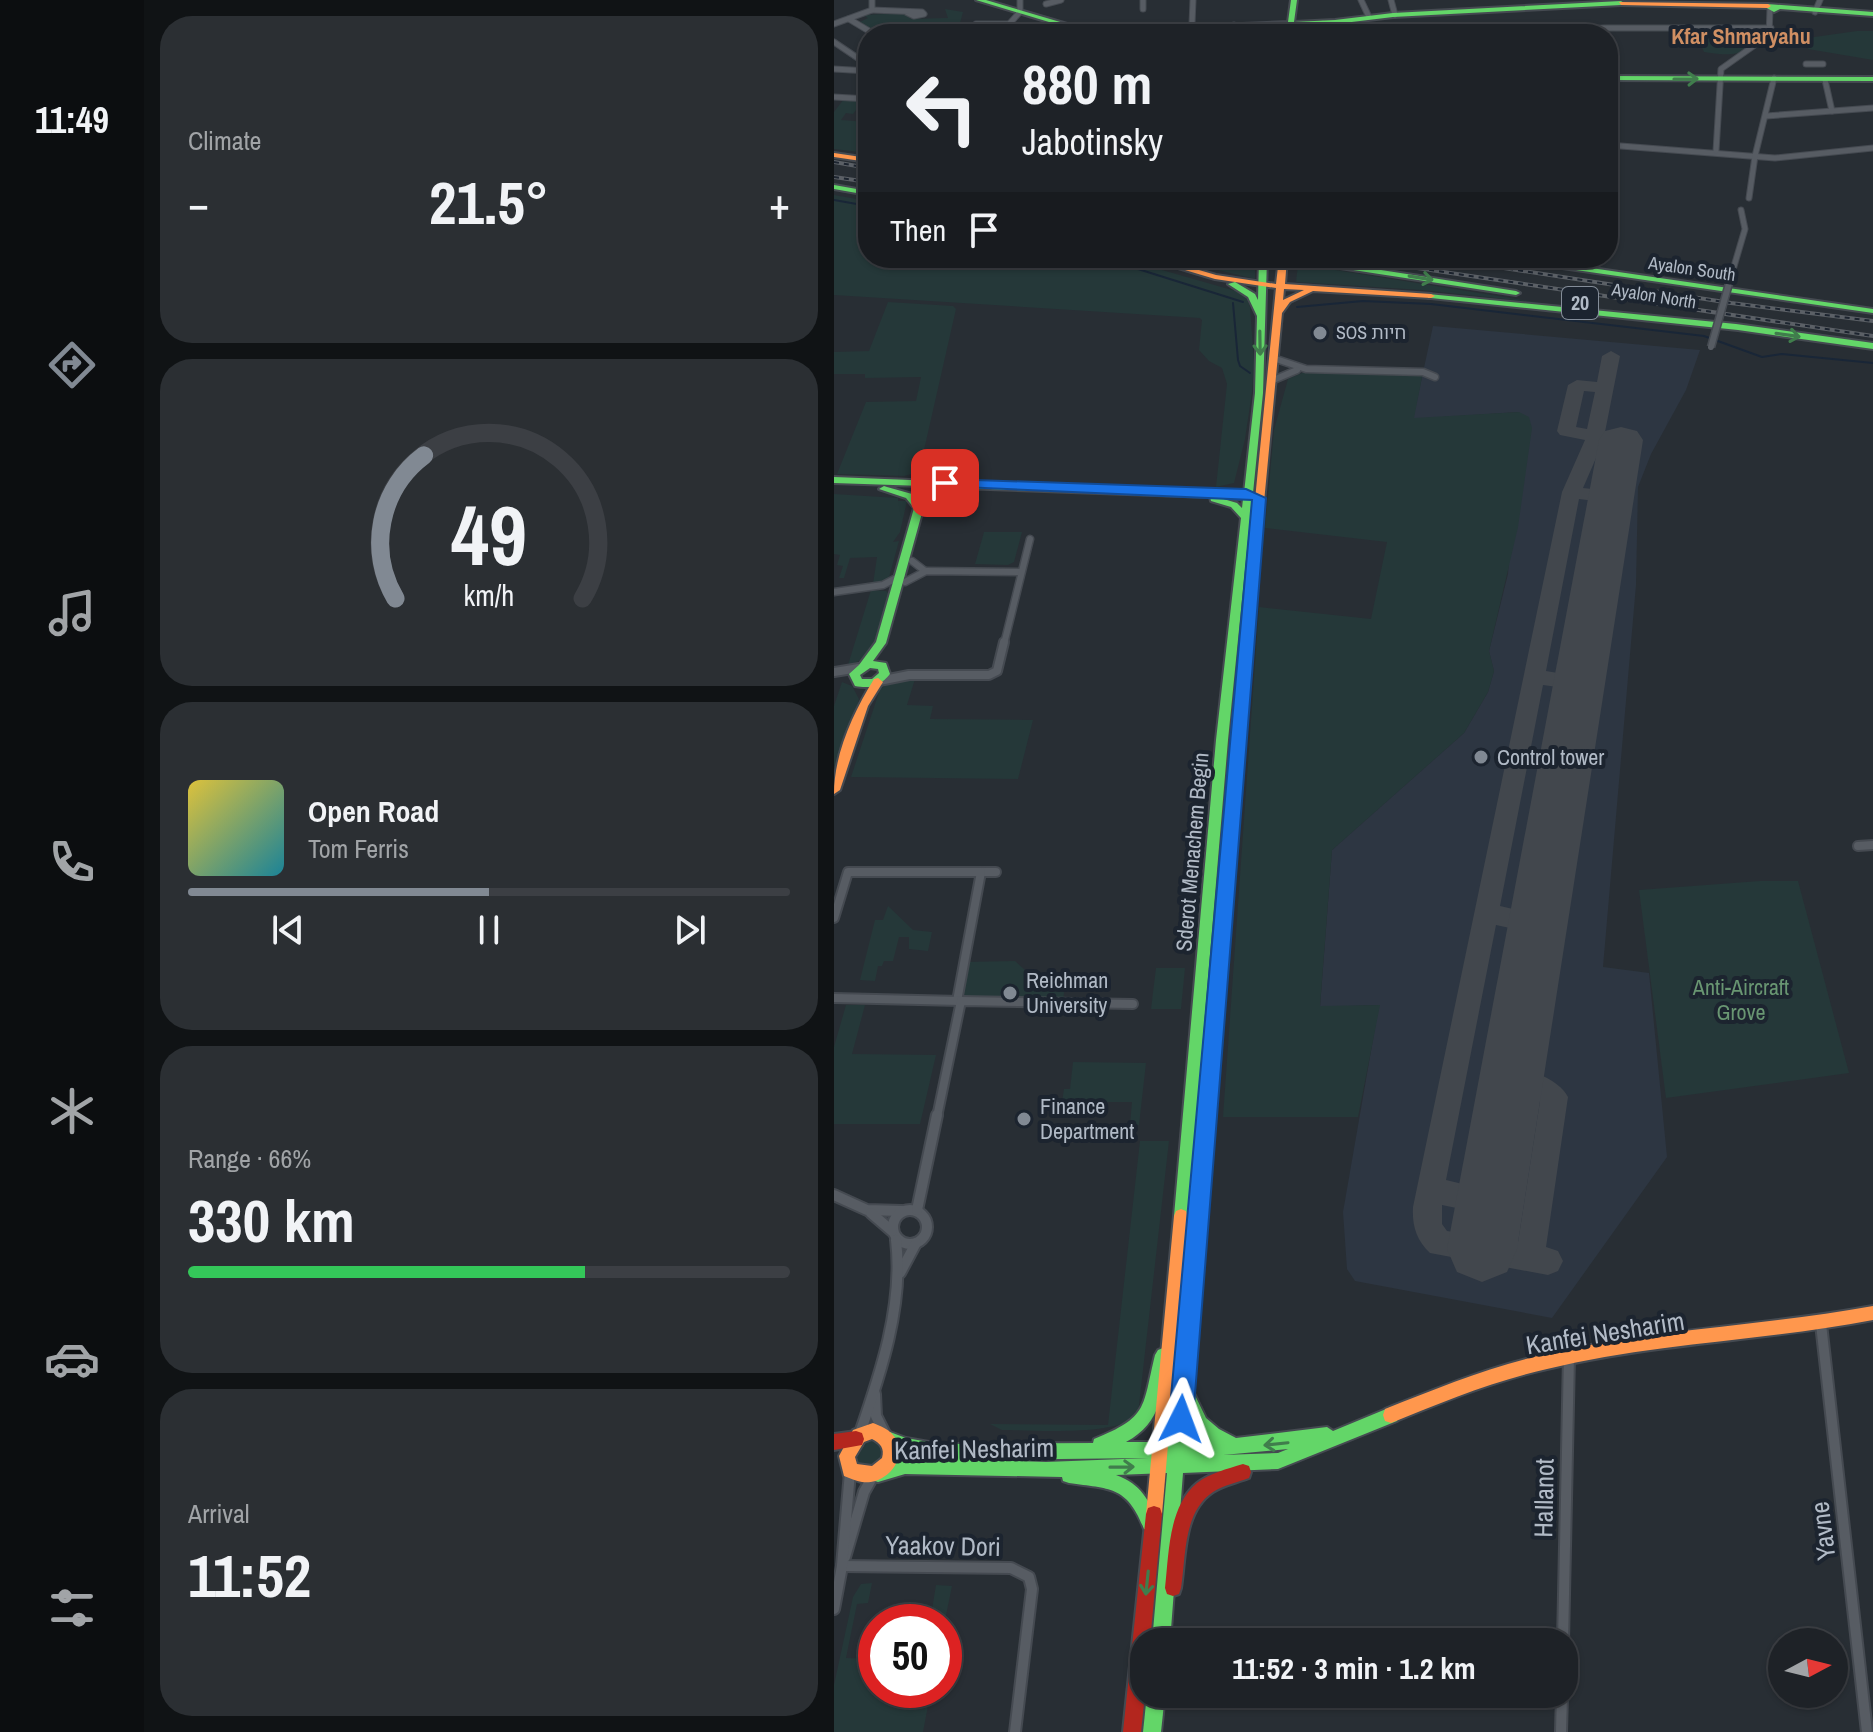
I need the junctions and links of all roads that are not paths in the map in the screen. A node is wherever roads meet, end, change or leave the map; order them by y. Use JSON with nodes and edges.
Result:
{"nodes":[{"id":1,"x":872,"y":0,"type":"edge"},
{"id":2,"x":979,"y":0,"type":"edge"},
{"id":3,"x":1060,"y":0,"type":"edge"},
{"id":4,"x":1143,"y":0,"type":"edge"},
{"id":5,"x":1193,"y":0,"type":"edge"},
{"id":6,"x":1297,"y":0,"type":"edge"},
{"id":7,"x":1361,"y":0,"type":"edge"},
{"id":8,"x":1391,"y":0,"type":"edge"},
{"id":9,"x":1558,"y":2,"type":"edge"},
{"id":10,"x":1046,"y":4,"type":"dead end"},
{"id":11,"x":1020,"y":6,"type":"edge"},
{"id":12,"x":1775,"y":6,"type":"edge"},
{"id":13,"x":1817,"y":6,"type":"edge"},
{"id":14,"x":1143,"y":9,"type":"dead end"},
{"id":15,"x":872,"y":10,"type":"junction"},
{"id":16,"x":906,"y":12,"type":"dead end"},
{"id":17,"x":1873,"y":14,"type":"edge"},
{"id":18,"x":1395,"y":15,"type":"junction"},
{"id":19,"x":1369,"y":17,"type":"junction"},
{"id":20,"x":848,"y":19,"type":"junction"},
{"id":21,"x":834,"y":24,"type":"edge"},
{"id":22,"x":976,"y":24,"type":"dead end"},
{"id":23,"x":1010,"y":24,"type":"joint"},
{"id":24,"x":1066,"y":24,"type":"edge"},
{"id":25,"x":1192,"y":24,"type":"dead end"},
{"id":26,"x":1293,"y":24,"type":"edge"},
{"id":27,"x":1340,"y":24,"type":"edge"},
{"id":28,"x":858,"y":25,"type":"edge"},
{"id":29,"x":1618,"y":28,"type":"edge"},
{"id":30,"x":1771,"y":28,"type":"junction"},
{"id":31,"x":834,"y":42,"type":"edge"},
{"id":32,"x":858,"y":61,"type":"edge"},
{"id":33,"x":1823,"y":64,"type":"dead end"},
{"id":34,"x":858,"y":68,"type":"edge"},
{"id":35,"x":834,"y":69,"type":"edge"},
{"id":36,"x":1618,"y":78,"type":"edge"},
{"id":37,"x":1719,"y":78,"type":"junction"},
{"id":38,"x":1774,"y":78,"type":"junction"},
{"id":39,"x":1818,"y":79,"type":"junction"},
{"id":40,"x":1873,"y":79,"type":"edge"},
{"id":41,"x":834,"y":97,"type":"edge"},
{"id":42,"x":858,"y":98,"type":"edge"},
{"id":43,"x":1873,"y":108,"type":"edge"},
{"id":44,"x":1832,"y":111,"type":"junction"},
{"id":45,"x":1766,"y":116,"type":"junction"},
{"id":46,"x":1618,"y":146,"type":"edge"},
{"id":47,"x":1873,"y":148,"type":"edge"},
{"id":48,"x":1716,"y":151,"type":"junction"},
{"id":49,"x":834,"y":155,"type":"edge"},
{"id":50,"x":1755,"y":156,"type":"junction"},
{"id":51,"x":858,"y":159,"type":"edge"},
{"id":52,"x":835,"y":188,"type":"edge"},
{"id":53,"x":858,"y":191,"type":"edge"},
{"id":54,"x":1749,"y":198,"type":"dead end"},
{"id":55,"x":1741,"y":210,"type":"dead end"},
{"id":56,"x":1184,"y":268,"type":"edge"},
{"id":57,"x":1262,"y":268,"type":"edge"},
{"id":58,"x":1283,"y":268,"type":"edge"},
{"id":59,"x":1332,"y":268,"type":"edge"},
{"id":60,"x":1570,"y":268,"type":"edge"},
{"id":61,"x":1585,"y":268,"type":"edge"},
{"id":62,"x":1215,"y":277,"type":"junction"},
{"id":63,"x":1640,"y":279,"type":"junction"},
{"id":64,"x":1261,"y":285,"type":"junction"},
{"id":65,"x":1280,"y":287,"type":"junction"},
{"id":66,"x":1324,"y":289,"type":"junction"},
{"id":67,"x":1873,"y":311,"type":"edge"},
{"id":68,"x":1278,"y":312,"type":"junction"},
{"id":69,"x":1259,"y":314,"type":"junction"},
{"id":70,"x":1745,"y":328,"type":"junction"},
{"id":71,"x":1873,"y":346,"type":"edge"},
{"id":72,"x":1711,"y":347,"type":"dead end"},
{"id":73,"x":1273,"y":358,"type":"junction"},
{"id":74,"x":1306,"y":369,"type":"junction"},
{"id":75,"x":1435,"y":377,"type":"dead end"},
{"id":76,"x":1271,"y":381,"type":"junction"},
{"id":77,"x":1248,"y":476,"type":"junction"},
{"id":78,"x":834,"y":480,"type":"edge"},
{"id":79,"x":834,"y":488,"type":"edge"},
{"id":80,"x":929,"y":488,"type":"junction"},
{"id":81,"x":884,"y":489,"type":"junction"},
{"id":82,"x":970,"y":491,"type":"junction"},
{"id":83,"x":1214,"y":496,"type":"junction"},
{"id":84,"x":1250,"y":497,"type":"junction"},
{"id":85,"x":923,"y":509,"type":"junction"},
{"id":86,"x":1244,"y":516,"type":"junction"},
{"id":87,"x":1030,"y":539,"type":"dead end"},
{"id":88,"x":912,"y":561,"type":"junction"},
{"id":89,"x":926,"y":571,"type":"junction"},
{"id":90,"x":1021,"y":572,"type":"junction"},
{"id":91,"x":904,"y":578,"type":"junction"},
{"id":92,"x":872,"y":587,"type":"junction"},
{"id":93,"x":834,"y":592,"type":"edge"},
{"id":94,"x":895,"y":596,"type":"junction"},
{"id":95,"x":834,"y":673,"type":"edge"},
{"id":96,"x":859,"y":674,"type":"junction"},
{"id":97,"x":881,"y":674,"type":"junction"},
{"id":98,"x":909,"y":675,"type":"junction"},
{"id":99,"x":863,"y":706,"type":"junction"},
{"id":100,"x":834,"y":790,"type":"edge"},
{"id":101,"x":1873,"y":845,"type":"edge"},
{"id":102,"x":1858,"y":846,"type":"dead end"},
{"id":103,"x":981,"y":872,"type":"junction"},
{"id":104,"x":996,"y":872,"type":"dead end"},
{"id":105,"x":834,"y":918,"type":"edge"},
{"id":106,"x":834,"y":998,"type":"edge"},
{"id":107,"x":959,"y":1001,"type":"junction"},
{"id":108,"x":1133,"y":1004,"type":"dead end"},
{"id":109,"x":834,"y":1195,"type":"edge"},
{"id":110,"x":867,"y":1210,"type":"junction"},
{"id":111,"x":913,"y":1211,"type":"junction"},
{"id":112,"x":894,"y":1236,"type":"junction"},
{"id":113,"x":920,"y":1239,"type":"junction"},
{"id":114,"x":896,"y":1281,"type":"junction"},
{"id":115,"x":1873,"y":1313,"type":"edge"},
{"id":116,"x":1821,"y":1324,"type":"junction"},
{"id":117,"x":1169,"y":1337,"type":"junction"},
{"id":118,"x":1569,"y":1356,"type":"junction"},
{"id":119,"x":1184,"y":1359,"type":"junction"},
{"id":120,"x":875,"y":1385,"type":"junction"},
{"id":121,"x":1353,"y":1430,"type":"junction"},
{"id":122,"x":858,"y":1437,"type":"junction"},
{"id":123,"x":888,"y":1437,"type":"junction"},
{"id":124,"x":834,"y":1442,"type":"edge"},
{"id":125,"x":1241,"y":1446,"type":"junction"},
{"id":126,"x":1084,"y":1449,"type":"junction"},
{"id":127,"x":1160,"y":1450,"type":"junction"},
{"id":128,"x":1179,"y":1450,"type":"junction"},
{"id":129,"x":834,"y":1459,"type":"edge"},
{"id":130,"x":1278,"y":1461,"type":"junction"},
{"id":131,"x":1159,"y":1467,"type":"junction"},
{"id":132,"x":1178,"y":1467,"type":"junction"},
{"id":133,"x":849,"y":1468,"type":"junction"},
{"id":134,"x":1046,"y":1470,"type":"junction"},
{"id":135,"x":876,"y":1474,"type":"junction"},
{"id":136,"x":1152,"y":1531,"type":"junction"},
{"id":137,"x":842,"y":1566,"type":"junction"},
{"id":138,"x":834,"y":1609,"type":"edge"},
{"id":139,"x":1163,"y":1628,"type":"edge"},
{"id":140,"x":1165,"y":1628,"type":"edge"},
{"id":141,"x":1563,"y":1628,"type":"edge"},
{"id":142,"x":1155,"y":1708,"type":"edge"},
{"id":143,"x":1562,"y":1708,"type":"edge"},
{"id":144,"x":1015,"y":1732,"type":"edge"},
{"id":145,"x":1132,"y":1732,"type":"edge"},
{"id":146,"x":1152,"y":1732,"type":"edge"},
{"id":147,"x":1561,"y":1732,"type":"edge"},
{"id":148,"x":1867,"y":1732,"type":"edge"}],
"edges":[{"from":1,"to":15,"type":"street"},
{"from":2,"to":11,"type":"main road"},
{"from":3,"to":10,"type":"street"},
{"from":4,"to":14,"type":"street"},
{"from":5,"to":25,"type":"street"},
{"from":6,"to":26,"type":"main road"},
{"from":7,"to":19,"type":"street"},
{"from":8,"to":18,"type":"street"},
{"from":9,"to":12,"type":"main road"},
{"from":9,"to":18,"type":"main road"},
{"from":11,"to":23,"type":"street"},
{"from":11,"to":24,"type":"main road"},
{"from":12,"to":13,"type":"main road"},
{"from":12,"to":30,"type":"street"},
{"from":13,"to":17,"type":"main road"},
{"from":15,"to":16,"type":"street"},
{"from":15,"to":20,"type":"street"},
{"from":18,"to":19,"type":"main road"},
{"from":19,"to":27,"type":"main road"},
{"from":20,"to":21,"type":"street"},
{"from":20,"to":28,"type":"street"},
{"from":22,"to":23,"type":"street"},
{"from":29,"to":30,"type":"street"},
{"from":30,"to":37,"type":"street"},
{"from":31,"to":32,"type":"street"},
{"from":33,"to":39,"type":"street"},
{"from":34,"to":35,"type":"street"},
{"from":36,"to":37,"type":"main road","one_way":true},
{"from":37,"to":38,"type":"main road"},
{"from":37,"to":48,"type":"street"},
{"from":38,"to":39,"type":"main road"},
{"from":38,"to":45,"type":"street"},
{"from":39,"to":40,"type":"main road"},
{"from":39,"to":44,"type":"street"},
{"from":41,"to":42,"type":"street"},
{"from":43,"to":44,"type":"street"},
{"from":44,"to":45,"type":"street"},
{"from":45,"to":50,"type":"street"},
{"from":46,"to":48,"type":"street"},
{"from":47,"to":50,"type":"street"},
{"from":48,"to":50,"type":"street"},
{"from":49,"to":51,"type":"main road"},
{"from":50,"to":54,"type":"street"},
{"from":52,"to":53,"type":"main road"},
{"from":55,"to":72,"type":"street","bridge":true},
{"from":56,"to":62,"type":"main road"},
{"from":57,"to":64,"type":"main road","name":"Sderot Menachem Begin"},
{"from":58,"to":65,"type":"main road","name":"Sderot Menachem Begin"},
{"from":59,"to":70,"type":"main road","name":"Ayalon North","number":"20","one_way":true},
{"from":60,"to":63,"type":"main road","name":"Ayalon South","number":"20"},
{"from":61,"to":63,"type":"main road"},
{"from":62,"to":64,"type":"main road"},
{"from":62,"to":69,"type":"main road"},
{"from":63,"to":67,"type":"main road","name":"Ayalon South","number":"20"},
{"from":64,"to":65,"type":"main road"},
{"from":64,"to":69,"type":"main road","name":"Sderot Menachem Begin"},
{"from":65,"to":66,"type":"main road"},
{"from":65,"to":68,"type":"main road","name":"Sderot Menachem Begin"},
{"from":66,"to":68,"type":"main road"},
{"from":66,"to":70,"type":"main road"},
{"from":68,"to":73,"type":"main road","name":"Sderot Menachem Begin"},
{"from":69,"to":77,"type":"main road","name":"Sderot Menachem Begin","one_way":true},
{"from":70,"to":71,"type":"main road","name":"Ayalon North","number":"20","one_way":true},
{"from":73,"to":74,"type":"street"},
{"from":73,"to":76,"type":"main road","name":"Sderot Menachem Begin"},
{"from":74,"to":75,"type":"street"},
{"from":74,"to":76,"type":"street"},
{"from":76,"to":84,"type":"main road","name":"Sderot Menachem Begin"},
{"from":77,"to":83,"type":"main road"},
{"from":77,"to":84,"type":"main road","name":"Sderot Menachem Begin"},
{"from":78,"to":80,"type":"main road"},
{"from":79,"to":81,"type":"main road"},
{"from":80,"to":81,"type":"main road"},
{"from":80,"to":82,"type":"main road"},
{"from":80,"to":83,"type":"main road"},
{"from":80,"to":85,"type":"main road"},
{"from":81,"to":85,"type":"main road"},
{"from":82,"to":83,"type":"main road"},
{"from":82,"to":85,"type":"main road"},
{"from":83,"to":84,"type":"main road"},
{"from":83,"to":86,"type":"main road"},
{"from":84,"to":86,"type":"main road","name":"Sderot Menachem Begin"},
{"from":84,"to":119,"type":"main road","name":"Sderot Menachem Begin"},
{"from":85,"to":88,"type":"main road"},
{"from":85,"to":91,"type":"main road"},
{"from":86,"to":117,"type":"main road","name":"Sderot Menachem Begin"},
{"from":87,"to":90,"type":"street"},
{"from":88,"to":89,"type":"street"},
{"from":88,"to":91,"type":"main road"},
{"from":89,"to":90,"type":"street"},
{"from":89,"to":91,"type":"street"},
{"from":90,"to":98,"type":"street"},
{"from":91,"to":92,"type":"street"},
{"from":91,"to":94,"type":"main road"},
{"from":91,"to":97,"type":"main road"},
{"from":92,"to":93,"type":"street"},
{"from":92,"to":94,"type":"street"},
{"from":94,"to":96,"type":"main road"},
{"from":95,"to":96,"type":"street"},
{"from":95,"to":96,"type":"street"},
{"from":96,"to":97,"type":"main road"},
{"from":96,"to":97,"type":"main road"},
{"from":96,"to":99,"type":"main road"},
{"from":97,"to":98,"type":"street"},
{"from":97,"to":98,"type":"street"},
{"from":97,"to":99,"type":"main road"},
{"from":99,"to":100,"type":"main road"},
{"from":101,"to":102,"type":"street"},
{"from":103,"to":104,"type":"street"},
{"from":103,"to":105,"type":"street"},
{"from":103,"to":107,"type":"street"},
{"from":106,"to":107,"type":"street"},
{"from":107,"to":108,"type":"street"},
{"from":107,"to":111,"type":"street"},
{"from":109,"to":110,"type":"street"},
{"from":110,"to":111,"type":"street"},
{"from":110,"to":112,"type":"street"},
{"from":111,"to":112,"type":"street"},
{"from":111,"to":113,"type":"street"},
{"from":112,"to":113,"type":"street"},
{"from":112,"to":114,"type":"street"},
{"from":113,"to":114,"type":"street"},
{"from":114,"to":120,"type":"street"},
{"from":115,"to":116,"type":"main road","name":"Kanfei Nesharim"},
{"from":116,"to":118,"type":"main road","name":"Kanfei Nesharim"},
{"from":116,"to":148,"type":"street","name":"Yavne"},
{"from":117,"to":126,"type":"main road"},
{"from":117,"to":127,"type":"main road","name":"Sderot Menachem Begin"},
{"from":118,"to":121,"type":"main road","name":"Kanfei Nesharim"},
{"from":118,"to":141,"type":"street","name":"HaIlanot"},
{"from":119,"to":125,"type":"main road"},
{"from":119,"to":128,"type":"main road","name":"Sderot Menachem Begin"},
{"from":120,"to":122,"type":"street"},
{"from":120,"to":123,"type":"street"},
{"from":121,"to":125,"type":"main road","name":"Kanfei Nesharim","one_way":true},
{"from":121,"to":130,"type":"main road","name":"Kanfei Nesharim"},
{"from":122,"to":123,"type":"main road"},
{"from":122,"to":124,"type":"main road"},
{"from":122,"to":133,"type":"main road"},
{"from":123,"to":126,"type":"main road","name":"Kanfei Nesharim"},
{"from":123,"to":135,"type":"main road"},
{"from":125,"to":128,"type":"main road","name":"Kanfei Nesharim"},
{"from":126,"to":127,"type":"main road","name":"Kanfei Nesharim"},
{"from":127,"to":128,"type":"main road","name":"Kanfei Nesharim"},
{"from":127,"to":131,"type":"main road","name":"Sderot Menachem Begin"},
{"from":128,"to":132,"type":"main road","name":"Sderot Menachem Begin"},
{"from":129,"to":133,"type":"main road"},
{"from":130,"to":132,"type":"main road","name":"Kanfei Nesharim"},
{"from":130,"to":140,"type":"main road"},
{"from":131,"to":132,"type":"main road","name":"Kanfei Nesharim"},
{"from":134,"to":131,"type":"main road","name":"Kanfei Nesharim","one_way":true},
{"from":131,"to":136,"type":"main road","name":"Sderot Menachem Begin"},
{"from":132,"to":139,"type":"main road","name":"Sderot Menachem Begin"},
{"from":133,"to":135,"type":"main road"},
{"from":133,"to":137,"type":"street"},
{"from":134,"to":135,"type":"main road","name":"Kanfei Nesharim"},
{"from":134,"to":136,"type":"main road"},
{"from":135,"to":137,"type":"street"},
{"from":136,"to":145,"type":"main road","name":"Sderot Menachem Begin","one_way":true},
{"from":137,"to":138,"type":"street"},
{"from":137,"to":144,"type":"street","name":"Yaakov Dori"},
{"from":142,"to":146,"type":"main road"},
{"from":143,"to":147,"type":"street"}]}
